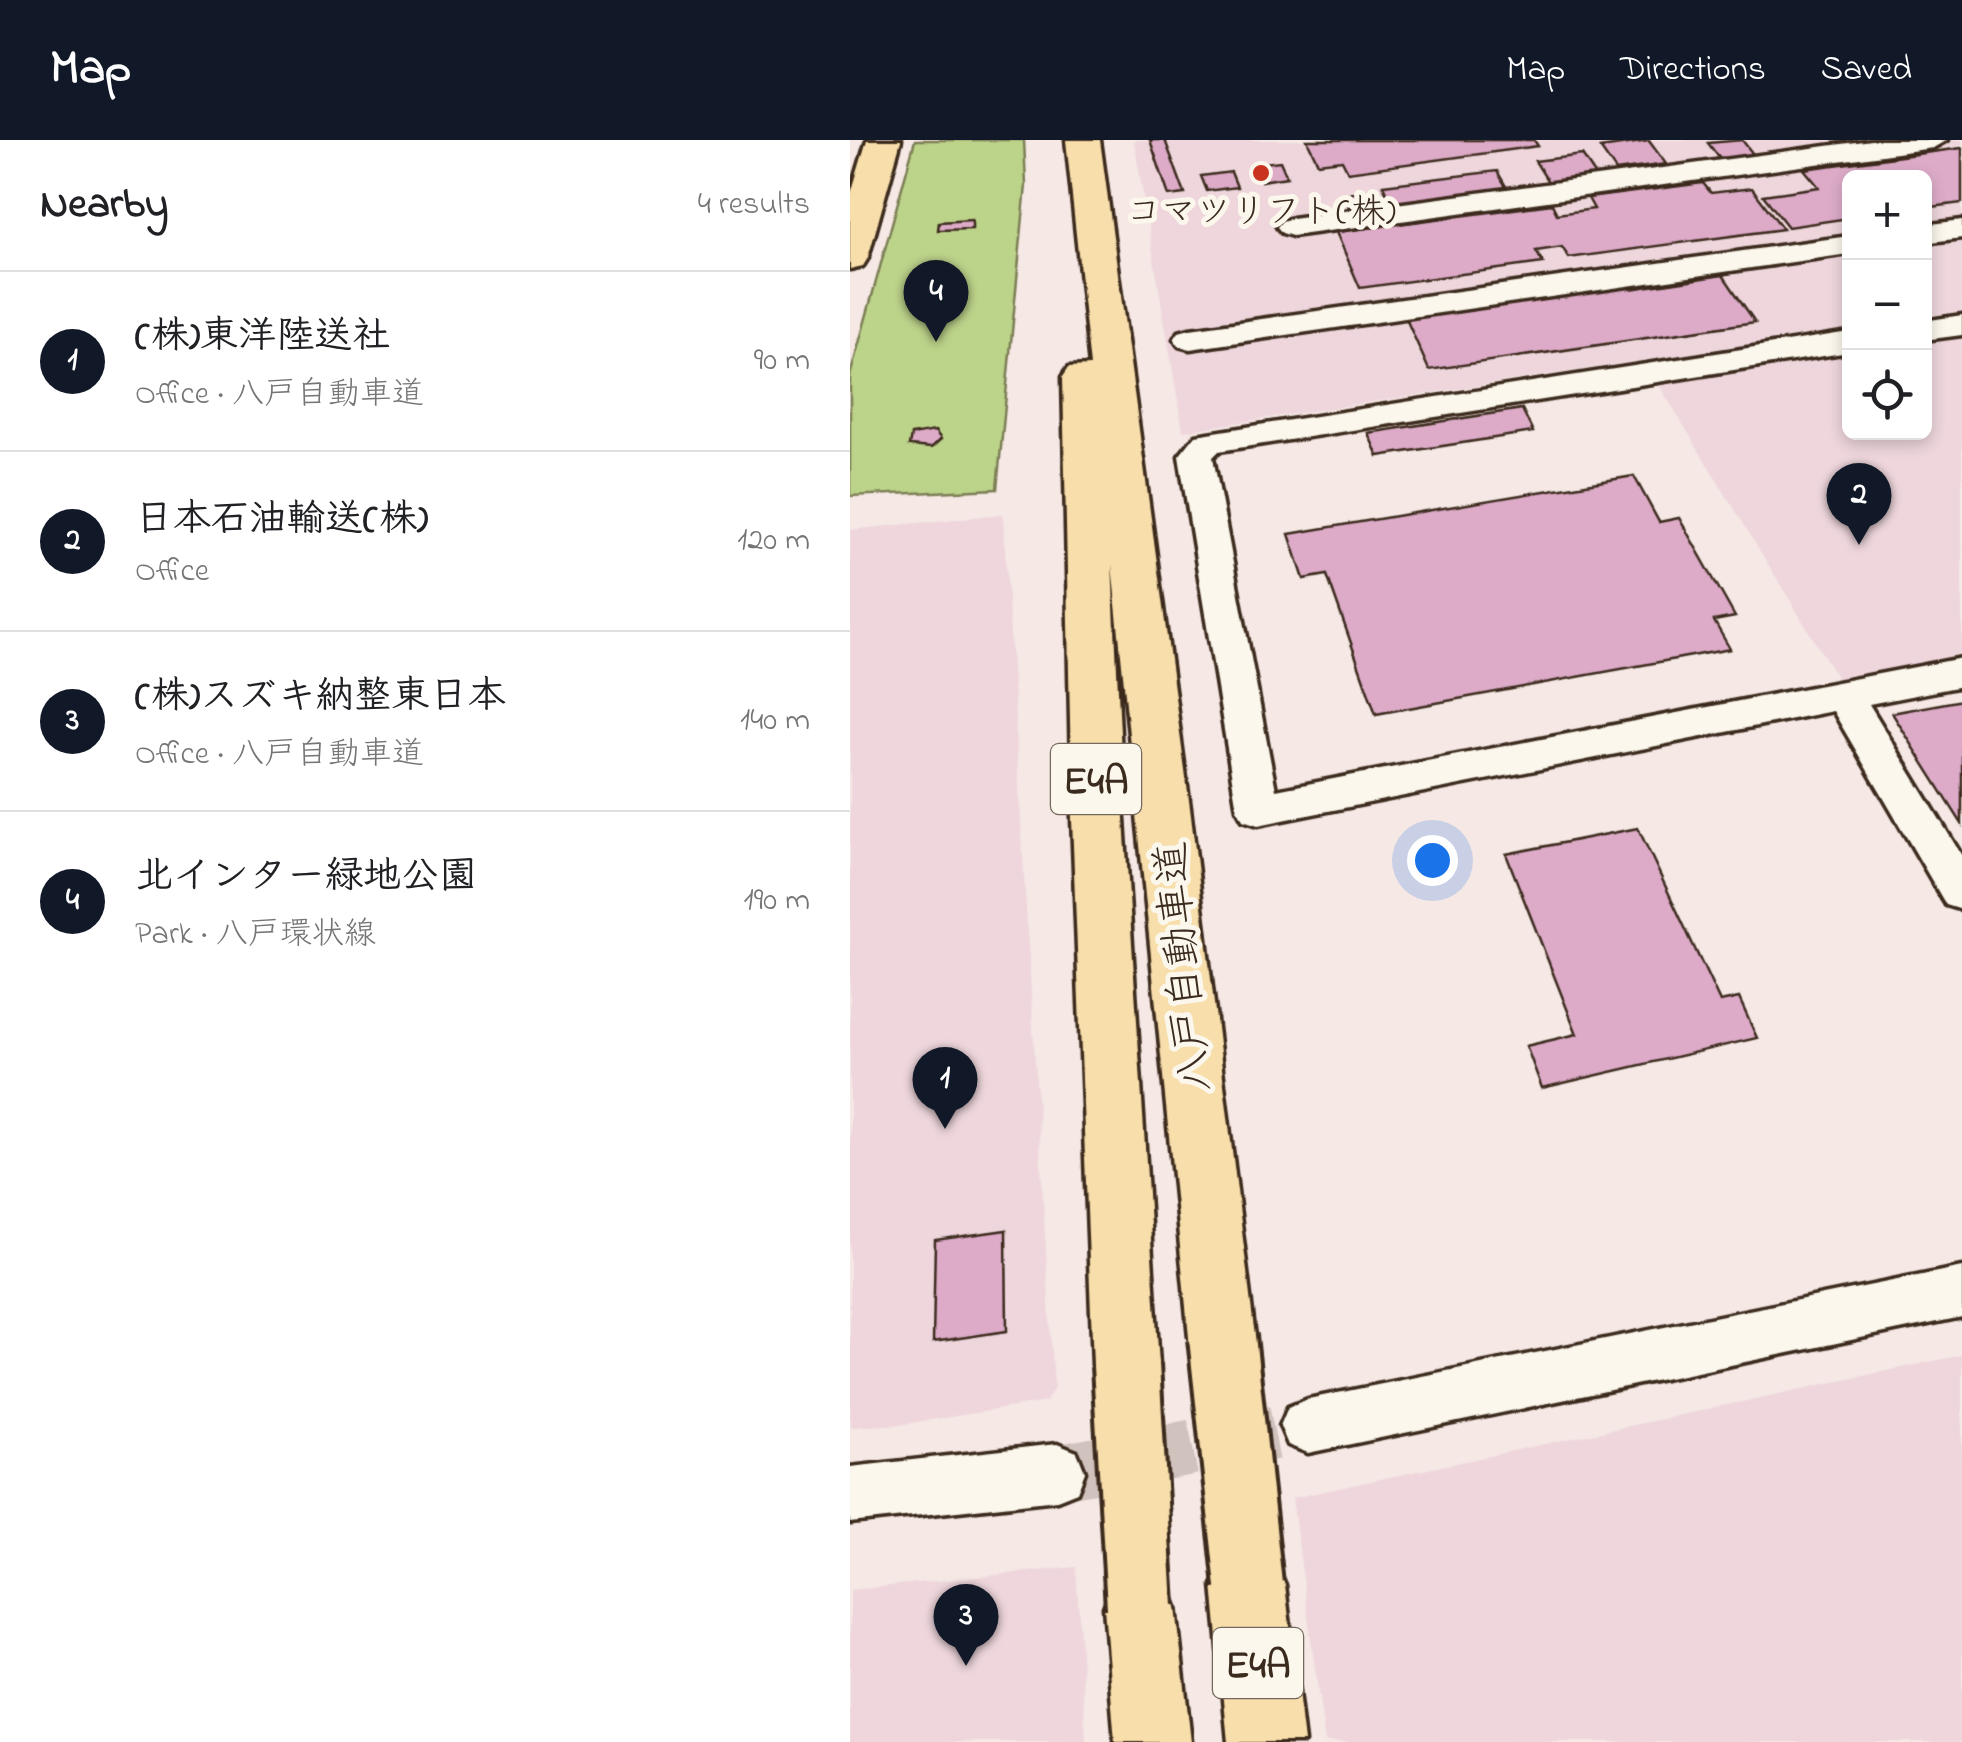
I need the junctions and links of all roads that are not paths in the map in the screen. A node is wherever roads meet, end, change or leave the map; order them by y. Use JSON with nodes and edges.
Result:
{"nodes":[{"id":1,"x":884,"y":140,"type":"edge"},
{"id":2,"x":1082,"y":140,"type":"edge"},
{"id":3,"x":1933,"y":140,"type":"edge"},
{"id":4,"x":1087,"y":193,"type":"junction"},
{"id":5,"x":1292,"y":227,"type":"dead end"},
{"id":6,"x":1962,"y":229,"type":"edge"},
{"id":7,"x":1932,"y":233,"type":"edge"},
{"id":8,"x":1842,"y":246,"type":"edge"},
{"id":9,"x":850,"y":258,"type":"edge"},
{"id":10,"x":1962,"y":325,"type":"edge"},
{"id":11,"x":1932,"y":330,"type":"edge"},
{"id":12,"x":1190,"y":339,"type":"dead end"},
{"id":13,"x":1842,"y":343,"type":"edge"},
{"id":14,"x":1962,"y":672,"type":"edge"},
{"id":15,"x":1844,"y":695,"type":"junction"},
{"id":16,"x":1962,"y":893,"type":"edge"},
{"id":17,"x":1962,"y":1292,"type":"edge"},
{"id":18,"x":1308,"y":1426,"type":"tunnel mouth"},
{"id":19,"x":1057,"y":1472,"type":"tunnel mouth"},
{"id":20,"x":850,"y":1495,"type":"edge"},
{"id":21,"x":1153,"y":1742,"type":"edge"},
{"id":22,"x":1266,"y":1742,"type":"edge"}],
"edges":[{"from":1,"to":9,"type":"main road"},
{"from":2,"to":4,"type":"main road","name":"八戸自動車道","number":"E4A"},
{"from":3,"to":5,"type":"street"},
{"from":4,"to":21,"type":"main road","name":"八戸自動車道","number":"E4A","bridge":true},
{"from":4,"to":22,"type":"main road","name":"八戸自動車道","number":"E4A","bridge":true},
{"from":6,"to":7,"type":"street"},
{"from":8,"to":12,"type":"street"},
{"from":10,"to":11,"type":"street"},
{"from":13,"to":15,"type":"street"},
{"from":14,"to":15,"type":"street"},
{"from":15,"to":16,"type":"street"},
{"from":17,"to":18,"type":"street"},
{"from":19,"to":20,"type":"street"}]}
